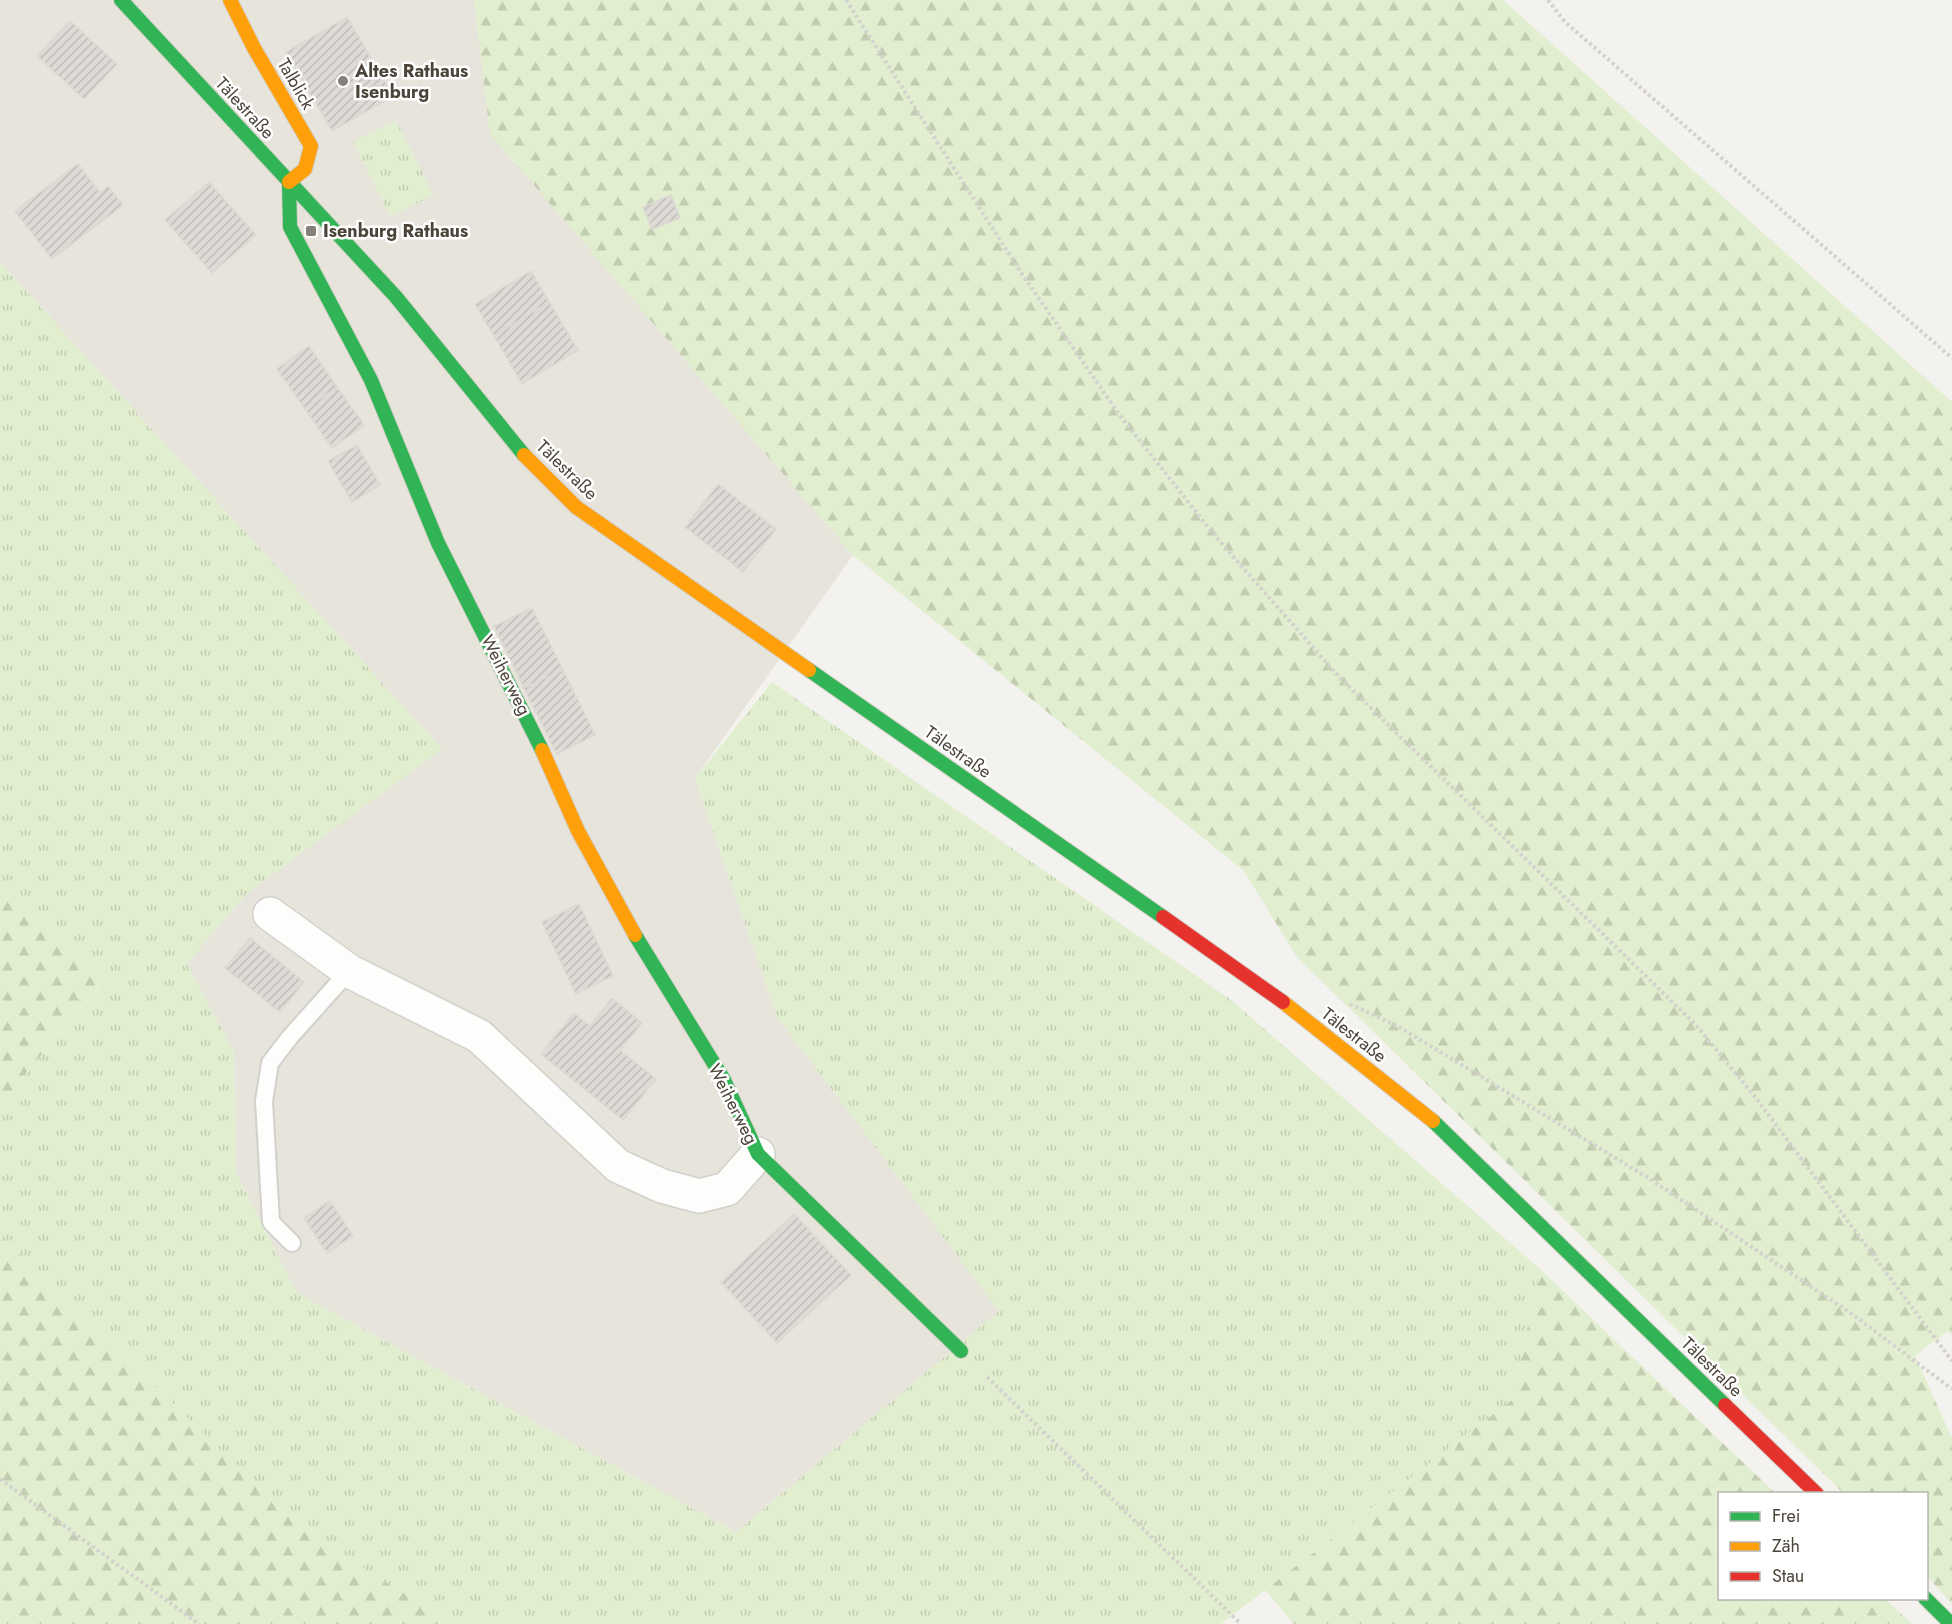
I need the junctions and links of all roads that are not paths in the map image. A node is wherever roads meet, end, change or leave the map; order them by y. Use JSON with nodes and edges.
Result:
{"nodes":[{"id":1,"x":121,"y":0,"type":"edge"},
{"id":2,"x":230,"y":0,"type":"edge"},
{"id":3,"x":289,"y":182,"type":"junction"},
{"id":4,"x":270,"y":914,"type":"dead end"},
{"id":5,"x":349,"y":971,"type":"junction"},
{"id":6,"x":758,"y":1154,"type":"junction"},
{"id":7,"x":292,"y":1243,"type":"dead end"},
{"id":8,"x":961,"y":1351,"type":"road end"},
{"id":9,"x":1815,"y":1492,"type":"edge"},
{"id":10,"x":1926,"y":1600,"type":"edge"},
{"id":11,"x":1951,"y":1624,"type":"edge"}],
"edges":[{"from":1,"to":3,"type":"street","name":"Tälestraße"},
{"from":2,"to":3,"type":"street","name":"Talblick"},
{"from":3,"to":6,"type":"street","name":"Weiherweg"},
{"from":3,"to":9,"type":"street","name":"Tälestraße"},
{"from":4,"to":5,"type":"street","name":"Weiherweg"},
{"from":5,"to":6,"type":"street","name":"Weiherweg"},
{"from":5,"to":7,"type":"lane"},
{"from":6,"to":8,"type":"street","name":"Weiherweg"},
{"from":10,"to":11,"type":"street"}]}
